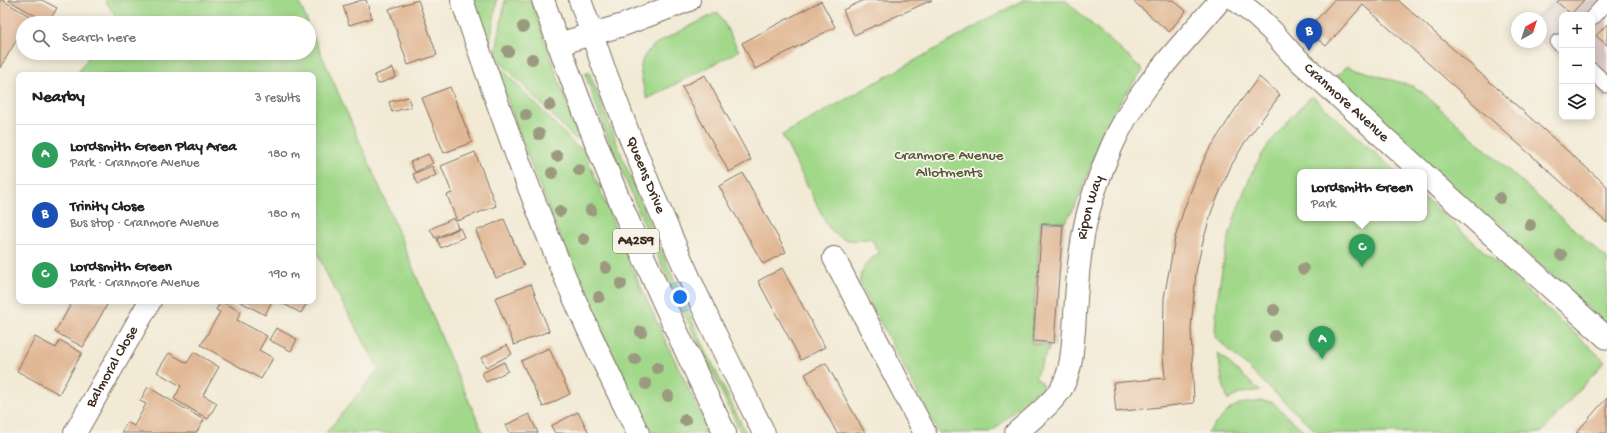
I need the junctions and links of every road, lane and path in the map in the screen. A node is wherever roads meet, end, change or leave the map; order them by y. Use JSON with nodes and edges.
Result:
{"nodes":[{"id":1,"x":462,"y":0,"type":"edge"},
{"id":2,"x":543,"y":0,"type":"edge"},
{"id":3,"x":580,"y":0,"type":"edge"},
{"id":4,"x":689,"y":0,"type":"edge"},
{"id":5,"x":1220,"y":0,"type":"edge"},
{"id":6,"x":1236,"y":0,"type":"edge"},
{"id":7,"x":1607,"y":2,"type":"edge"},
{"id":8,"x":1595,"y":15,"type":"edge"},
{"id":9,"x":591,"y":35,"type":"junction"},
{"id":10,"x":558,"y":44,"type":"junction"},
{"id":11,"x":1595,"y":74,"type":"edge"},
{"id":12,"x":1607,"y":85,"type":"edge"},
{"id":13,"x":1419,"y":169,"type":"edge"},
{"id":14,"x":1427,"y":177,"type":"edge"},
{"id":15,"x":834,"y":258,"type":"dead end"},
{"id":16,"x":148,"y":304,"type":"edge"},
{"id":17,"x":1607,"y":338,"type":"edge"},
{"id":18,"x":75,"y":433,"type":"edge"},
{"id":19,"x":638,"y":433,"type":"edge"},
{"id":20,"x":725,"y":433,"type":"edge"},
{"id":21,"x":764,"y":433,"type":"edge"},
{"id":22,"x":925,"y":433,"type":"edge"},
{"id":23,"x":1016,"y":433,"type":"edge"}],
"edges":[{"from":1,"to":19,"type":"street"},
{"from":2,"to":10,"type":"street","number":"A4259"},
{"from":3,"to":9,"type":"street","name":"Queens Drive","number":"A4259"},
{"from":4,"to":9,"type":"street"},
{"from":5,"to":23,"type":"street","name":"Ripon Way"},
{"from":6,"to":13,"type":"street","name":"Cranmore Avenue"},
{"from":7,"to":8,"type":"lane"},
{"from":9,"to":10,"type":"street"},
{"from":9,"to":21,"type":"street","name":"Queens Drive","number":"A4259"},
{"from":10,"to":20,"type":"street","number":"A4259"},
{"from":11,"to":12,"type":"lane"},
{"from":14,"to":17,"type":"street"},
{"from":15,"to":22,"type":"street"},
{"from":16,"to":18,"type":"street","name":"Balmoral Close"}]}
